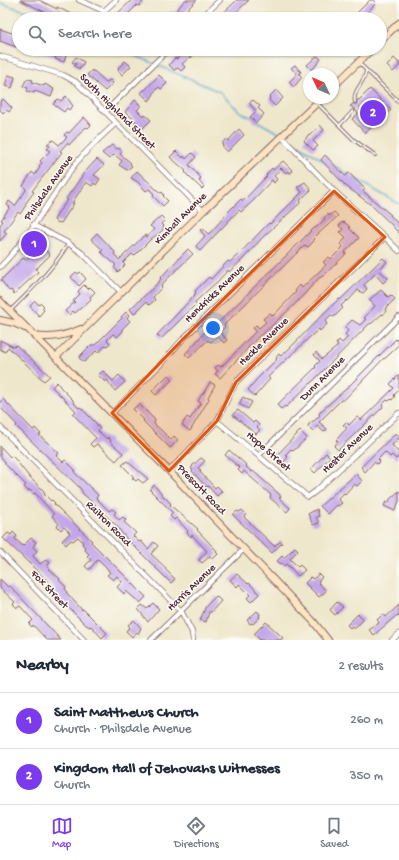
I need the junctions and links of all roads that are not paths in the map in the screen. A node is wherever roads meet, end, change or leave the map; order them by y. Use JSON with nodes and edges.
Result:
{"nodes":[{"id":1,"x":79,"y":0,"type":"edge"},
{"id":2,"x":116,"y":0,"type":"edge"},
{"id":3,"x":220,"y":0,"type":"edge"},
{"id":4,"x":207,"y":12,"type":"edge"},
{"id":5,"x":399,"y":23,"type":"edge"},
{"id":6,"x":387,"y":34,"type":"edge"},
{"id":7,"x":0,"y":56,"type":"edge"},
{"id":8,"x":162,"y":56,"type":"edge"},
{"id":9,"x":364,"y":56,"type":"edge"},
{"id":10,"x":358,"y":62,"type":"junction"},
{"id":11,"x":366,"y":70,"type":"junction"},
{"id":12,"x":339,"y":81,"type":"edge"},
{"id":13,"x":354,"y":102,"type":"dead end"},
{"id":14,"x":399,"y":102,"type":"edge"},
{"id":15,"x":316,"y":104,"type":"edge"},
{"id":16,"x":318,"y":104,"type":"edge"},
{"id":17,"x":353,"y":111,"type":"dead end"},
{"id":18,"x":105,"y":112,"type":"junction"},
{"id":19,"x":116,"y":123,"type":"junction"},
{"id":20,"x":340,"y":125,"type":"junction"},
{"id":21,"x":282,"y":137,"type":"junction"},
{"id":22,"x":375,"y":155,"type":"dead end"},
{"id":23,"x":334,"y":192,"type":"junction"},
{"id":24,"x":203,"y":211,"type":"junction"},
{"id":25,"x":33,"y":225,"type":"junction"},
{"id":26,"x":385,"y":237,"type":"junction"},
{"id":27,"x":68,"y":243,"type":"junction"},
{"id":28,"x":399,"y":251,"type":"edge"},
{"id":29,"x":0,"y":267,"type":"edge"},
{"id":30,"x":121,"y":292,"type":"junction"},
{"id":31,"x":0,"y":301,"type":"edge"},
{"id":32,"x":10,"y":311,"type":"junction"},
{"id":33,"x":399,"y":317,"type":"edge"},
{"id":34,"x":0,"y":320,"type":"edge"},
{"id":35,"x":84,"y":328,"type":"junction"},
{"id":36,"x":29,"y":330,"type":"junction"},
{"id":37,"x":35,"y":336,"type":"junction"},
{"id":38,"x":56,"y":357,"type":"junction"},
{"id":39,"x":112,"y":413,"type":"junction"},
{"id":40,"x":399,"y":413,"type":"edge"},
{"id":41,"x":217,"y":421,"type":"junction"},
{"id":42,"x":0,"y":427,"type":"edge"},
{"id":43,"x":259,"y":455,"type":"junction"},
{"id":44,"x":169,"y":471,"type":"junction"},
{"id":45,"x":308,"y":497,"type":"joint"},
{"id":46,"x":244,"y":549,"type":"junction"},
{"id":47,"x":0,"y":552,"type":"edge"},
{"id":48,"x":181,"y":611,"type":"junction"},
{"id":49,"x":399,"y":634,"type":"edge"},
{"id":50,"x":84,"y":640,"type":"edge"},
{"id":51,"x":151,"y":640,"type":"edge"},
{"id":52,"x":193,"y":640,"type":"edge"},
{"id":53,"x":328,"y":640,"type":"edge"},
{"id":54,"x":392,"y":640,"type":"edge"}],
"edges":[{"from":1,"to":2,"type":"street"},
{"from":3,"to":4,"type":"street"},
{"from":5,"to":6,"type":"main road"},
{"from":7,"to":18,"type":"street","name":"South Highland Street"},
{"from":8,"to":18,"type":"street"},
{"from":9,"to":10,"type":"main road"},
{"from":10,"to":11,"type":"lane"},
{"from":10,"to":12,"type":"main road"},
{"from":11,"to":13,"type":"lane"},
{"from":11,"to":14,"type":"lane"},
{"from":15,"to":21,"type":"main road","name":"Kimball Avenue"},
{"from":16,"to":20,"type":"lane"},
{"from":17,"to":20,"type":"lane"},
{"from":18,"to":19,"type":"street","name":"South Highland Street"},
{"from":19,"to":24,"type":"street","name":"South Highland Street"},
{"from":19,"to":25,"type":"street","name":"Philsdale Avenue"},
{"from":20,"to":22,"type":"lane"},
{"from":21,"to":23,"type":"street"},
{"from":21,"to":24,"type":"main road","name":"Kimball Avenue"},
{"from":23,"to":26,"type":"street"},
{"from":23,"to":39,"type":"street","name":"Hendricks Avenue"},
{"from":24,"to":30,"type":"main road","name":"Kimball Avenue"},
{"from":25,"to":27,"type":"street"},
{"from":25,"to":29,"type":"street","name":"Philsdale Avenue"},
{"from":26,"to":28,"type":"street"},
{"from":26,"to":41,"type":"street","name":"Heckle Avenue"},
{"from":27,"to":30,"type":"street"},
{"from":27,"to":32,"type":"lane"},
{"from":30,"to":35,"type":"main road","name":"Kimball Avenue"},
{"from":31,"to":32,"type":"main road"},
{"from":32,"to":36,"type":"main road"},
{"from":33,"to":43,"type":"street","name":"Dunn Avenue"},
{"from":34,"to":36,"type":"main road"},
{"from":35,"to":37,"type":"main road"},
{"from":35,"to":38,"type":"main road","name":"Kimball Avenue"},
{"from":36,"to":37,"type":"main road","name":"Prescott Road"},
{"from":37,"to":38,"type":"main road","name":"Prescott Road"},
{"from":38,"to":39,"type":"main road","name":"Prescott Road"},
{"from":39,"to":44,"type":"main road","name":"Prescott Road"},
{"from":40,"to":45,"type":"street","name":"Hester Avenue"},
{"from":41,"to":43,"type":"street","name":"Hope Street"},
{"from":41,"to":44,"type":"street","name":"Heckle Avenue"},
{"from":42,"to":48,"type":"street","name":"Railton Road"},
{"from":43,"to":45,"type":"street","name":"Hope Street"},
{"from":44,"to":46,"type":"main road","name":"Prescott Road"},
{"from":46,"to":48,"type":"street","name":"Harris Avenue"},
{"from":46,"to":53,"type":"main road","name":"Prescott Road"},
{"from":47,"to":50,"type":"street","name":"Fox Street"},
{"from":48,"to":51,"type":"street","name":"Harris Avenue"},
{"from":48,"to":52,"type":"street","name":"Railton Road"},
{"from":49,"to":54,"type":"street"}]}
